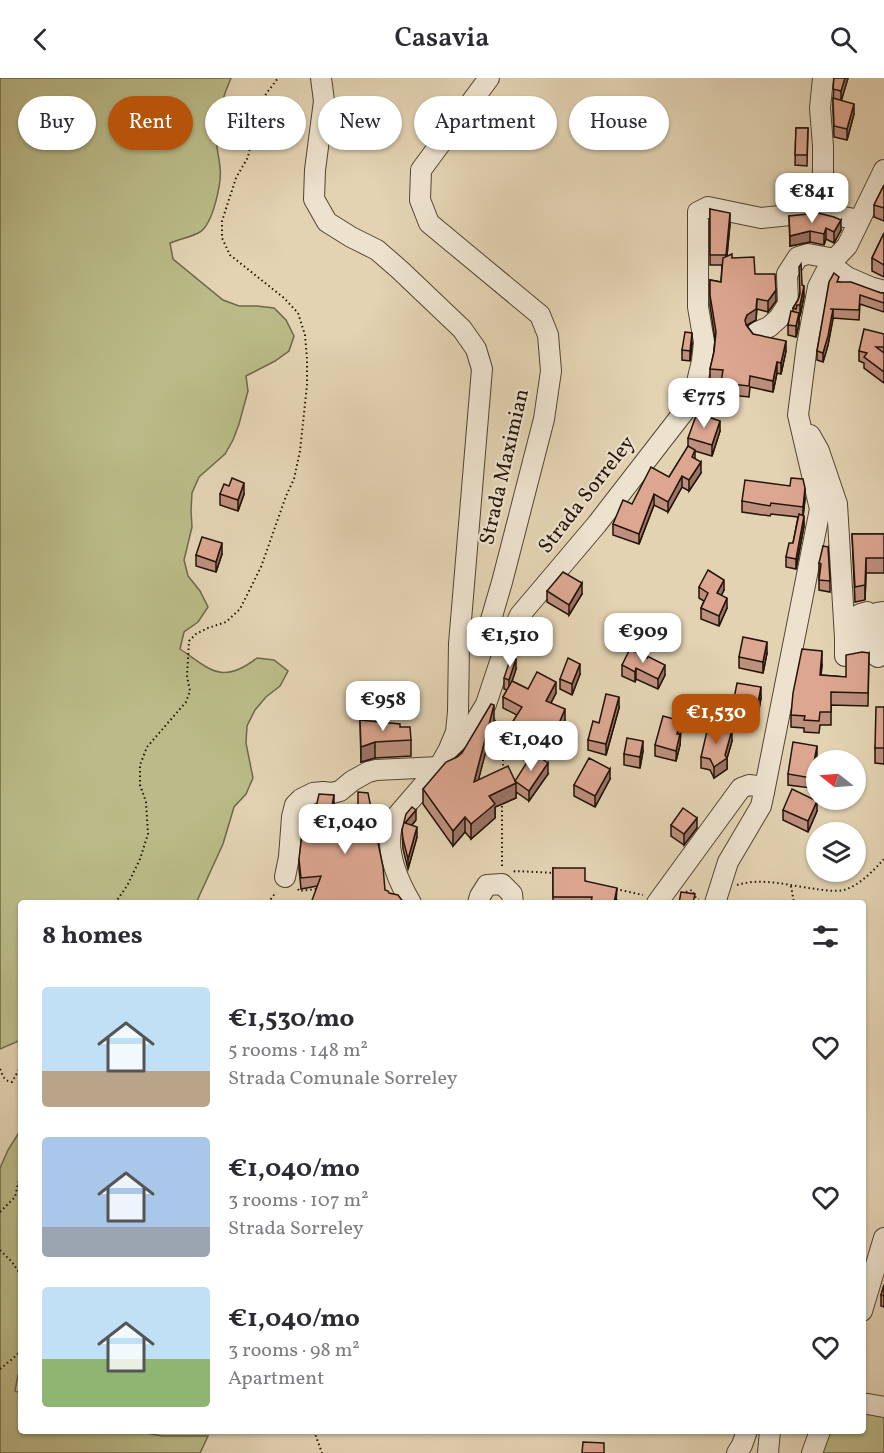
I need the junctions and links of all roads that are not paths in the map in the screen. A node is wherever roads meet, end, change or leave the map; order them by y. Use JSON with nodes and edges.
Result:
{"nodes":[{"id":1,"x":321,"y":78,"type":"edge"},
{"id":2,"x":489,"y":78,"type":"edge"},
{"id":3,"x":823,"y":78,"type":"edge"},
{"id":4,"x":884,"y":170,"type":"edge"},
{"id":5,"x":795,"y":214,"type":"junction"},
{"id":6,"x":859,"y":220,"type":"junction"},
{"id":7,"x":832,"y":261,"type":"junction"},
{"id":8,"x":884,"y":291,"type":"edge"},
{"id":9,"x":757,"y":332,"type":"edge"},
{"id":10,"x":798,"y":415,"type":"junction"},
{"id":11,"x":884,"y":612,"type":"edge"},
{"id":12,"x":504,"y":650,"type":"junction"},
{"id":13,"x":438,"y":767,"type":"junction"},
{"id":14,"x":764,"y":792,"type":"junction"},
{"id":15,"x":285,"y":877,"type":"road end"},
{"id":16,"x":717,"y":897,"type":"edge"},
{"id":17,"x":660,"y":899,"type":"edge"},
{"id":18,"x":409,"y":900,"type":"edge"},
{"id":19,"x":479,"y":900,"type":"edge"},
{"id":20,"x":513,"y":900,"type":"edge"},
{"id":21,"x":884,"y":1238,"type":"edge"},
{"id":22,"x":866,"y":1298,"type":"edge"},
{"id":23,"x":866,"y":1404,"type":"edge"},
{"id":24,"x":884,"y":1407,"type":"edge"},
{"id":25,"x":746,"y":1434,"type":"edge"},
{"id":26,"x":770,"y":1434,"type":"edge"},
{"id":27,"x":819,"y":1434,"type":"edge"},
{"id":28,"x":737,"y":1453,"type":"edge"},
{"id":29,"x":768,"y":1453,"type":"edge"},
{"id":30,"x":812,"y":1453,"type":"edge"}],
"edges":[{"from":1,"to":13,"type":"street"},
{"from":2,"to":12,"type":"street","name":"Strada Maximian"},
{"from":3,"to":5,"type":"street"},
{"from":4,"to":6,"type":"street"},
{"from":5,"to":6,"type":"street","name":"Strada Sorreley"},
{"from":5,"to":12,"type":"street","name":"Strada Sorreley"},
{"from":6,"to":7,"type":"street"},
{"from":7,"to":8,"type":"street"},
{"from":7,"to":9,"type":"street"},
{"from":7,"to":10,"type":"street"},
{"from":10,"to":11,"type":"street"},
{"from":10,"to":14,"type":"street"},
{"from":12,"to":13,"type":"street","name":"Strada Sorreley"},
{"from":13,"to":15,"type":"street"},
{"from":13,"to":18,"type":"street"},
{"from":14,"to":16,"type":"street"},
{"from":14,"to":17,"type":"street"},
{"from":19,"to":20,"type":"street"},
{"from":21,"to":22,"type":"street"},
{"from":23,"to":24,"type":"street"},
{"from":25,"to":28,"type":"street"},
{"from":26,"to":29,"type":"street"},
{"from":27,"to":30,"type":"street"}]}
